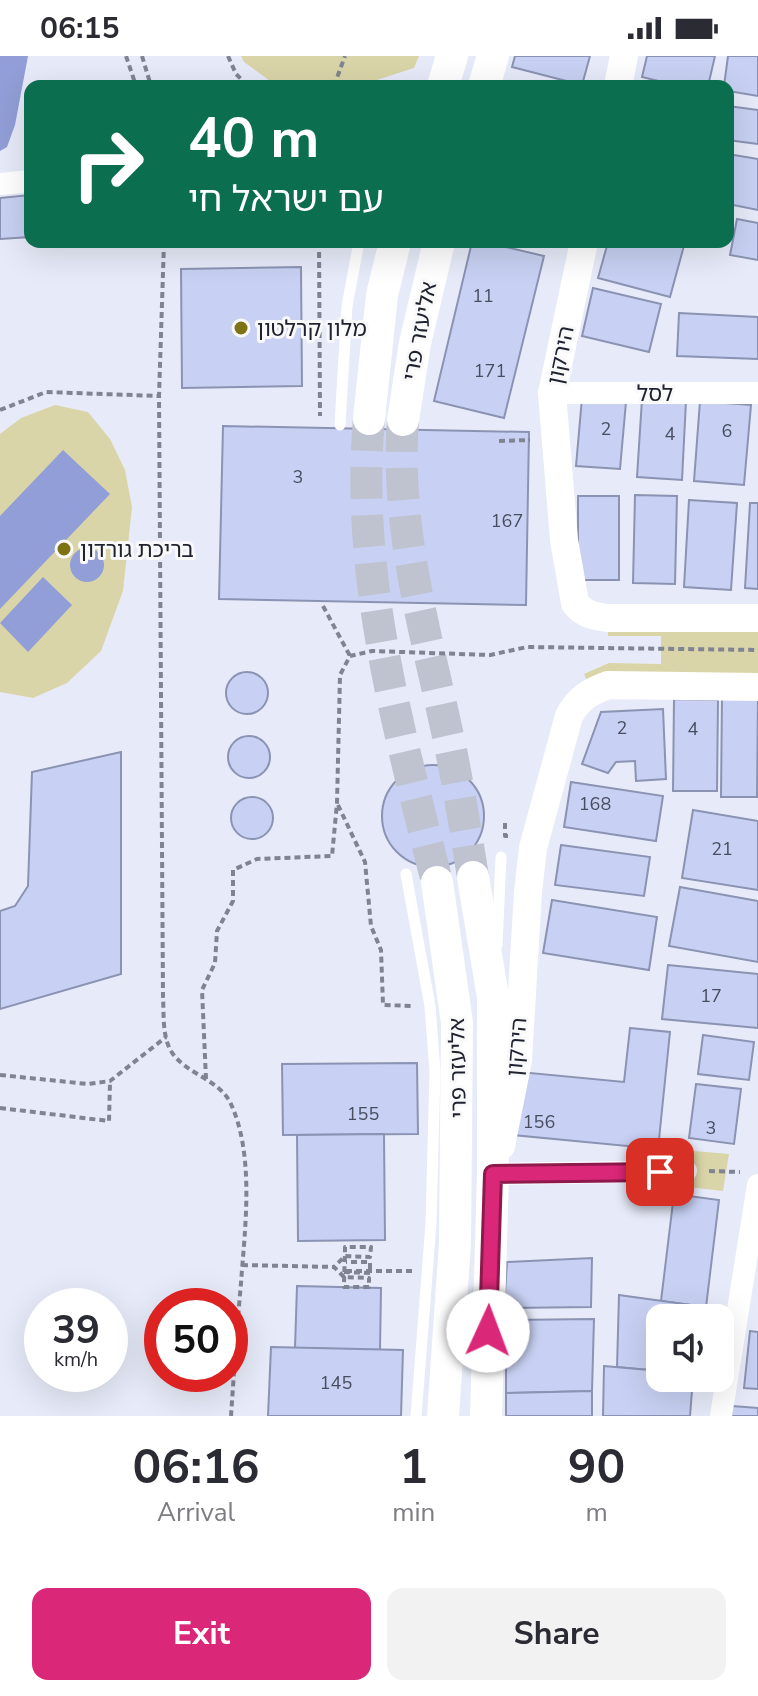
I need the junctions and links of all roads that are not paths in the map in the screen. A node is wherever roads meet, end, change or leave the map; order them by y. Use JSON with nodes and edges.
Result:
{"nodes":[{"id":1,"x":452,"y":56,"type":"edge"},
{"id":2,"x":493,"y":56,"type":"edge"},
{"id":3,"x":624,"y":56,"type":"edge"},
{"id":4,"x":445,"y":80,"type":"edge"},
{"id":5,"x":486,"y":80,"type":"edge"},
{"id":6,"x":619,"y":80,"type":"edge"},
{"id":7,"x":24,"y":182,"type":"edge"},
{"id":8,"x":0,"y":184,"type":"edge"},
{"id":9,"x":358,"y":248,"type":"edge"},
{"id":10,"x":394,"y":248,"type":"edge"},
{"id":11,"x":438,"y":248,"type":"edge"},
{"id":12,"x":583,"y":248,"type":"edge"},
{"id":13,"x":552,"y":393,"type":"junction"},
{"id":14,"x":758,"y":393,"type":"edge"},
{"id":15,"x":403,"y":420,"type":"tunnel mouth"},
{"id":16,"x":355,"y":422,"type":"joint"},
{"id":17,"x":758,"y":618,"type":"edge"},
{"id":18,"x":758,"y":687,"type":"edge"},
{"id":19,"x":501,"y":857,"type":"dead end"},
{"id":20,"x":406,"y":874,"type":"dead end"},
{"id":21,"x":473,"y":877,"type":"tunnel mouth"},
{"id":22,"x":437,"y":882,"type":"tunnel mouth"},
{"id":23,"x":493,"y":997,"type":"junction"},
{"id":24,"x":686,"y":1171,"type":"road end"},
{"id":25,"x":493,"y":1174,"type":"junction"},
{"id":26,"x":751,"y":1178,"type":"edge"},
{"id":27,"x":437,"y":1260,"type":"junction"},
{"id":28,"x":416,"y":1416,"type":"edge"},
{"id":29,"x":443,"y":1416,"type":"edge"},
{"id":30,"x":486,"y":1416,"type":"edge"},
{"id":31,"x":721,"y":1416,"type":"edge"}],
"edges":[{"from":1,"to":4,"type":"main road"},
{"from":2,"to":5,"type":"main road"},
{"from":3,"to":6,"type":"street"},
{"from":7,"to":8,"type":"street"},
{"from":9,"to":16,"type":"lane"},
{"from":10,"to":16,"type":"main road","name":"אליעזר פרי"},
{"from":11,"to":15,"type":"main road","name":"אליעזר פרי"},
{"from":12,"to":13,"type":"street","name":"הירקון"},
{"from":13,"to":14,"type":"street","name":"לסל"},
{"from":13,"to":17,"type":"street","name":"הירקון"},
{"from":18,"to":25,"type":"street","name":"הירקון"},
{"from":19,"to":23,"type":"lane"},
{"from":20,"to":27,"type":"lane"},
{"from":21,"to":23,"type":"main road","name":"אליעזר פרי"},
{"from":22,"to":27,"type":"main road","name":"אליעזר פרי"},
{"from":23,"to":25,"type":"main road","name":"אליעזר פרי"},
{"from":24,"to":25,"type":"street"},
{"from":25,"to":30,"type":"main road","name":"הירקון"},
{"from":26,"to":31,"type":"street"},
{"from":27,"to":28,"type":"lane"},
{"from":27,"to":29,"type":"main road"}]}
